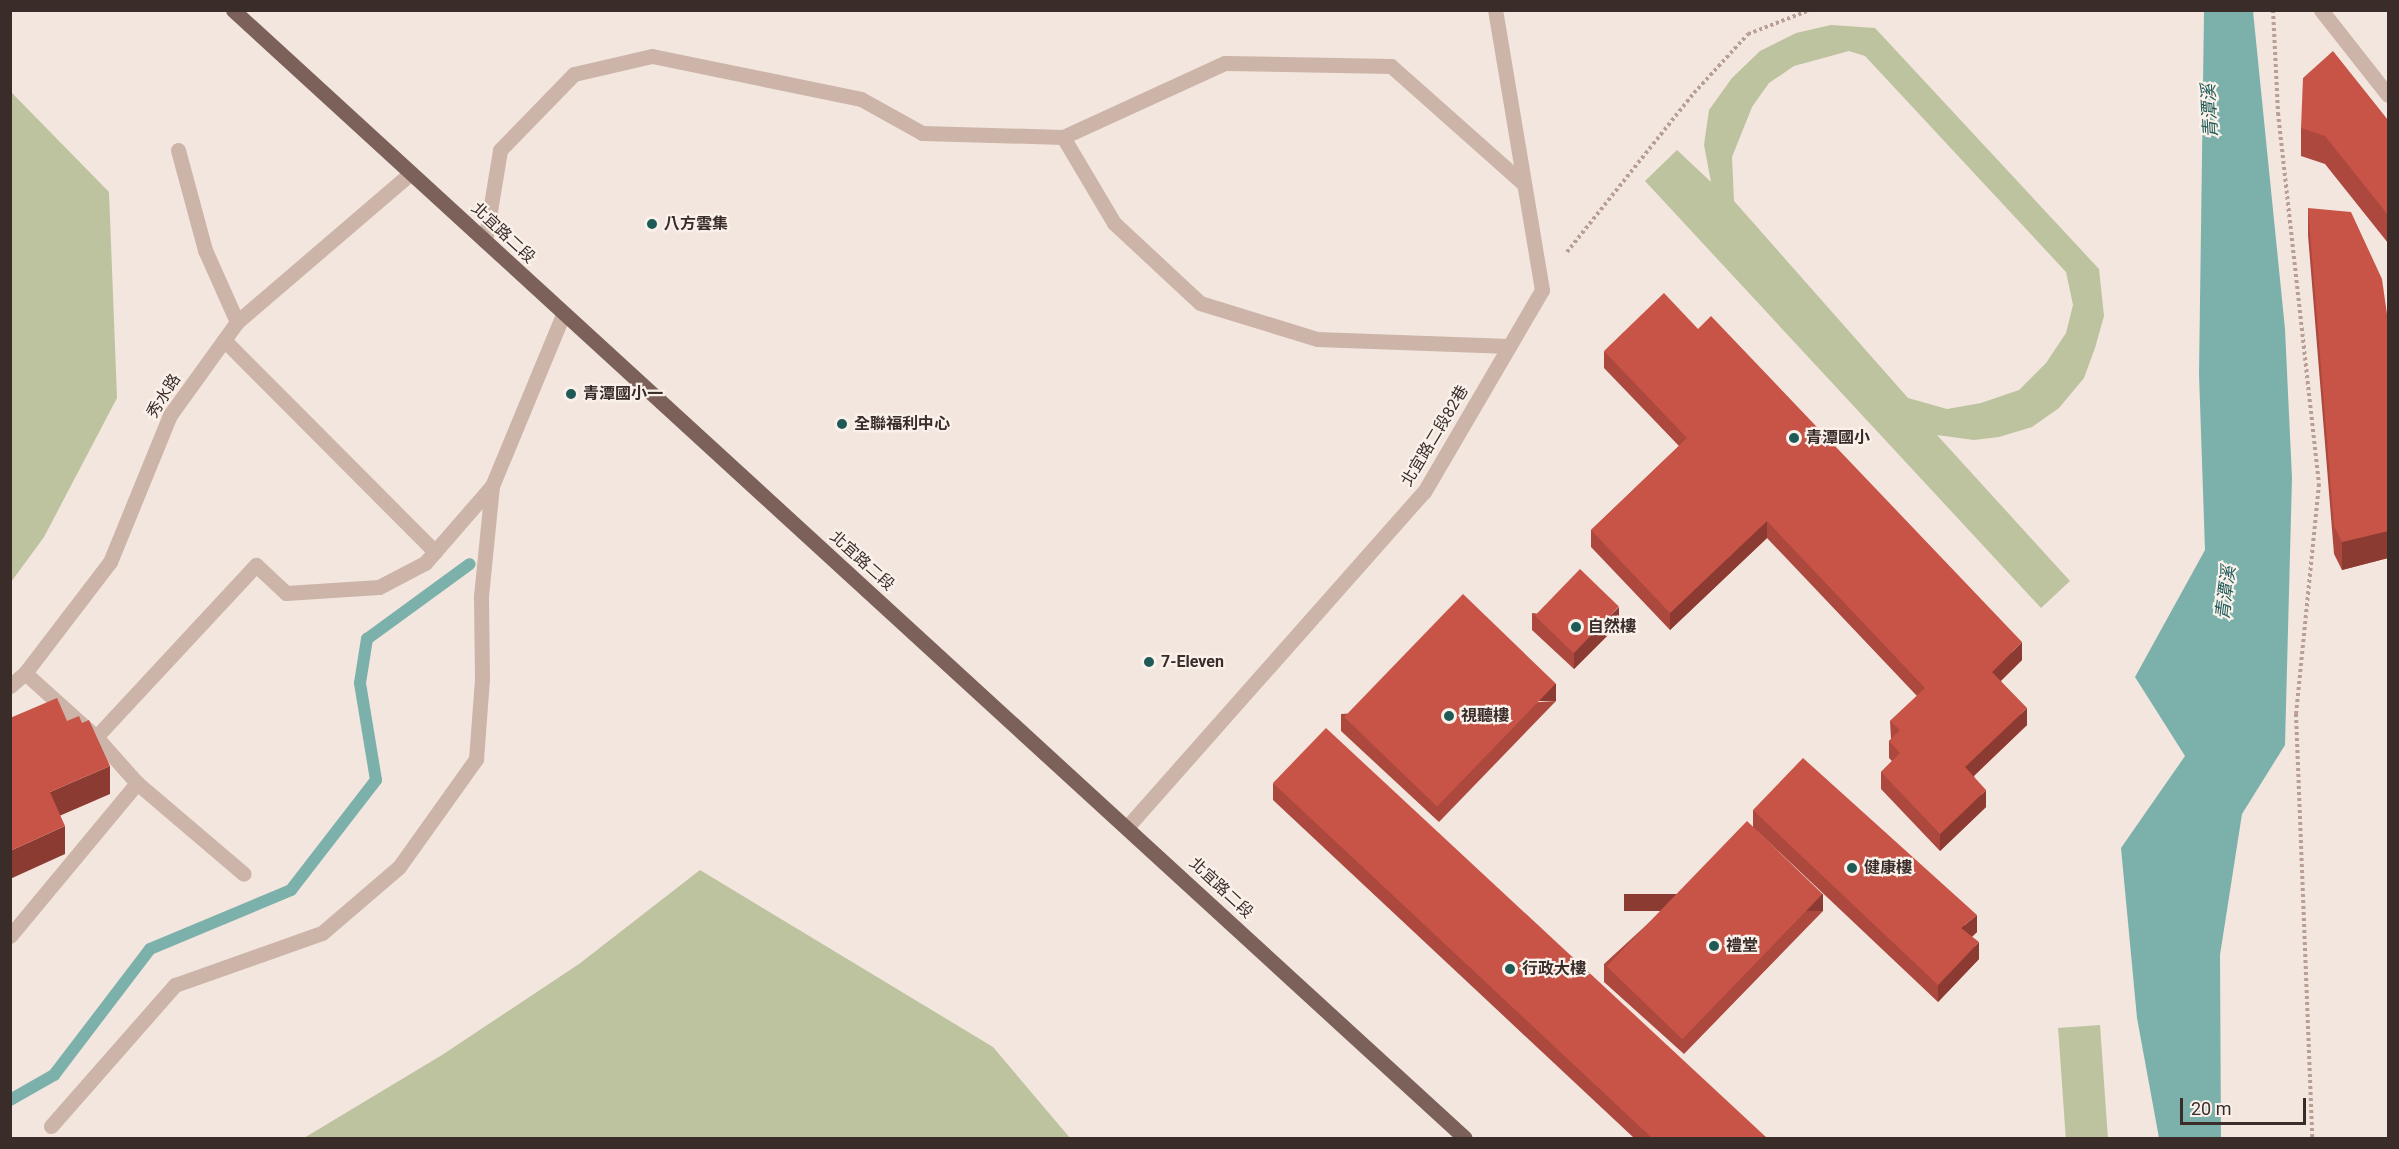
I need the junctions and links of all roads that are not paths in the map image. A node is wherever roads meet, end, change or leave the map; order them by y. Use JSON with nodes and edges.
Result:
{"nodes":[{"id":1,"x":233,"y":10,"type":"edge"},
{"id":2,"x":1496,"y":10,"type":"edge"},
{"id":3,"x":2321,"y":10,"type":"edge"},
{"id":4,"x":2388,"y":95,"type":"edge"},
{"id":5,"x":1063,"y":137,"type":"junction"},
{"id":6,"x":178,"y":150,"type":"dead end"},
{"id":7,"x":411,"y":172,"type":"junction"},
{"id":8,"x":1524,"y":184,"type":"junction"},
{"id":9,"x":485,"y":241,"type":"junction"},
{"id":10,"x":563,"y":315,"type":"junction"},
{"id":11,"x":237,"y":322,"type":"junction"},
{"id":12,"x":224,"y":340,"type":"junction"},
{"id":13,"x":1509,"y":346,"type":"junction"},
{"id":14,"x":492,"y":486,"type":"junction"},
{"id":15,"x":435,"y":552,"type":"junction"},
{"id":16,"x":25,"y":673,"type":"junction"},
{"id":17,"x":10,"y":686,"type":"edge"},
{"id":18,"x":96,"y":737,"type":"junction"},
{"id":19,"x":137,"y":783,"type":"junction"},
{"id":20,"x":1128,"y":826,"type":"junction"},
{"id":21,"x":244,"y":874,"type":"dead end"},
{"id":22,"x":10,"y":936,"type":"edge"},
{"id":23,"x":51,"y":1126,"type":"dead end"},
{"id":24,"x":1465,"y":1138,"type":"edge"}],
"edges":[{"from":1,"to":7,"type":"main road","name":"北宜路二段"},
{"from":2,"to":8,"type":"street","name":"北宜路二段82巷"},
{"from":3,"to":4,"type":"street"},
{"from":5,"to":8,"type":"street"},
{"from":5,"to":9,"type":"street"},
{"from":5,"to":13,"type":"street"},
{"from":6,"to":11,"type":"street"},
{"from":7,"to":9,"type":"main road","name":"北宜路二段"},
{"from":7,"to":11,"type":"street","name":"秀水路"},
{"from":8,"to":13,"type":"street","name":"北宜路二段82巷"},
{"from":9,"to":10,"type":"main road","name":"北宜路二段"},
{"from":10,"to":14,"type":"street"},
{"from":10,"to":20,"type":"main road","name":"北宜路二段"},
{"from":11,"to":12,"type":"street","name":"秀水路"},
{"from":12,"to":15,"type":"street"},
{"from":12,"to":16,"type":"street","name":"秀水路"},
{"from":13,"to":20,"type":"street","name":"北宜路二段82巷"},
{"from":14,"to":15,"type":"street"},
{"from":14,"to":23,"type":"street"},
{"from":15,"to":18,"type":"street"},
{"from":16,"to":17,"type":"street","name":"秀水路"},
{"from":16,"to":18,"type":"street"},
{"from":18,"to":19,"type":"street"},
{"from":19,"to":21,"type":"street"},
{"from":19,"to":22,"type":"street"},
{"from":20,"to":24,"type":"main road","name":"北宜路二段"}]}
